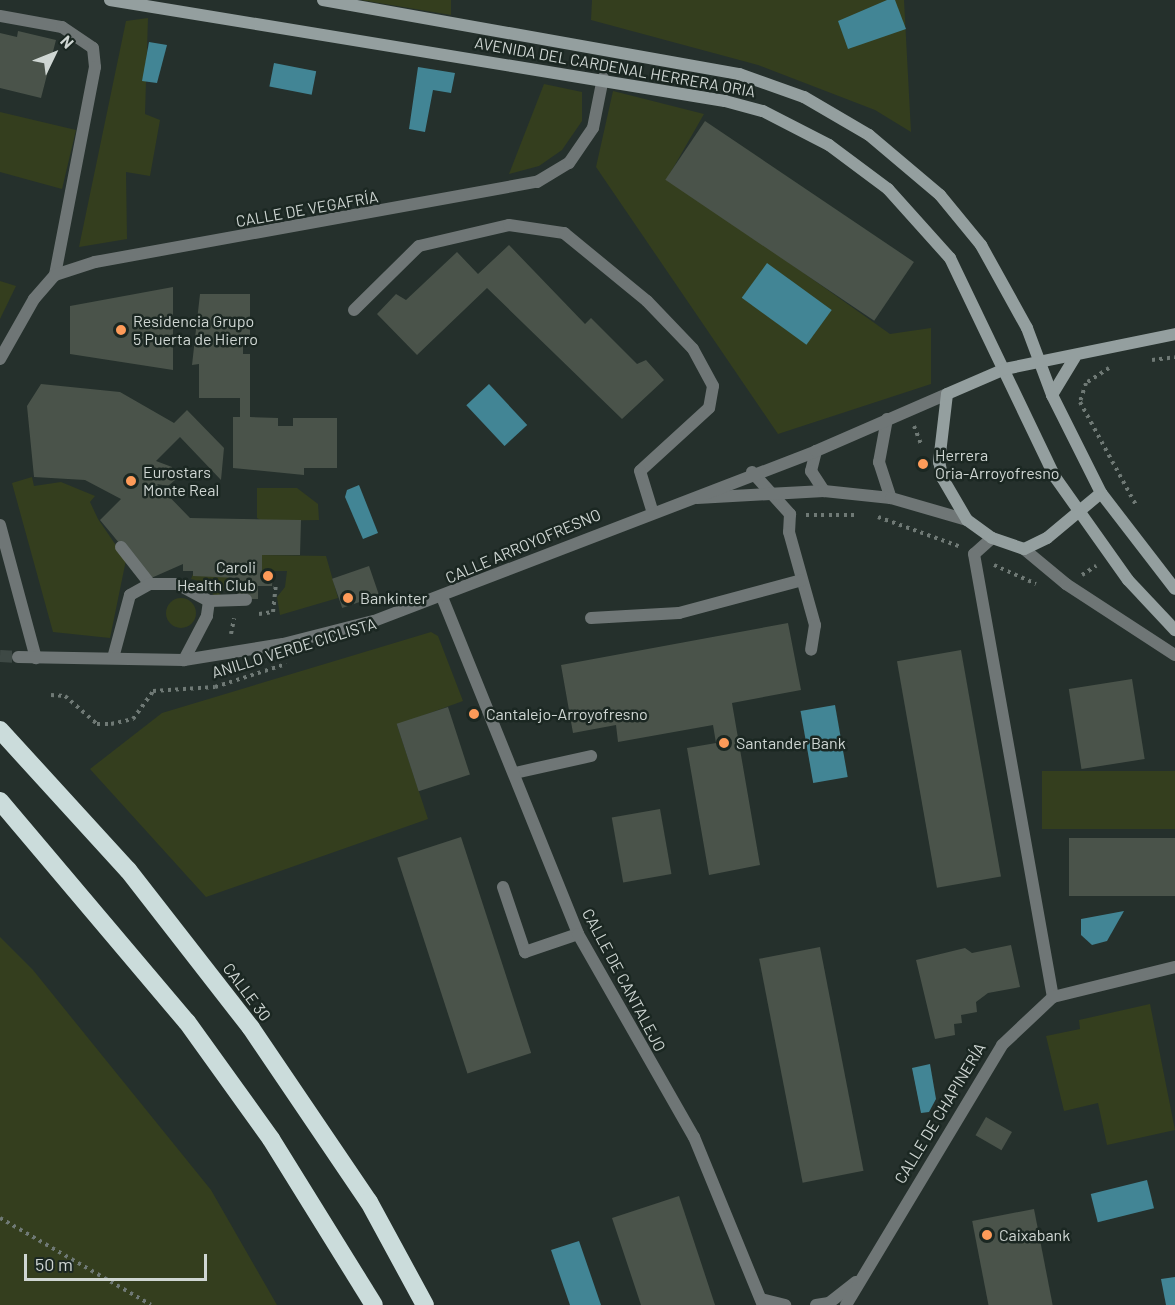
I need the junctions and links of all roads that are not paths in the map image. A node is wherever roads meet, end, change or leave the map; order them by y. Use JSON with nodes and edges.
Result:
{"nodes":[{"id":1,"x":110,"y":0,"type":"edge"},
{"id":2,"x":322,"y":0,"type":"edge"},
{"id":3,"x":0,"y":16,"type":"edge"},
{"id":4,"x":603,"y":78,"type":"junction"},
{"id":5,"x":55,"y":275,"type":"junction"},
{"id":6,"x":354,"y":310,"type":"dead end"},
{"id":7,"x":1175,"y":334,"type":"edge"},
{"id":8,"x":1075,"y":357,"type":"junction"},
{"id":9,"x":0,"y":359,"type":"edge"},
{"id":10,"x":1040,"y":362,"type":"junction"},
{"id":11,"x":1005,"y":369,"type":"junction"},
{"id":12,"x":947,"y":394,"type":"junction"},
{"id":13,"x":1052,"y":395,"type":"junction"},
{"id":14,"x":887,"y":419,"type":"junction"},
{"id":15,"x":816,"y":451,"type":"junction"},
{"id":16,"x":752,"y":472,"type":"junction"},
{"id":17,"x":772,"y":491,"type":"junction"},
{"id":18,"x":824,"y":491,"type":"junction"},
{"id":19,"x":1101,"y":493,"type":"junction"},
{"id":20,"x":891,"y":498,"type":"junction"},
{"id":21,"x":684,"y":500,"type":"junction"},
{"id":22,"x":652,"y":510,"type":"junction"},
{"id":23,"x":1079,"y":514,"type":"junction"},
{"id":24,"x":967,"y":520,"type":"junction"},
{"id":25,"x":0,"y":525,"type":"edge"},
{"id":26,"x":992,"y":538,"type":"junction"},
{"id":27,"x":121,"y":547,"type":"dead end"},
{"id":28,"x":1024,"y":549,"type":"junction"},
{"id":29,"x":802,"y":580,"type":"junction"},
{"id":30,"x":150,"y":584,"type":"junction"},
{"id":31,"x":1175,"y":589,"type":"edge"},
{"id":32,"x":442,"y":597,"type":"junction"},
{"id":33,"x":246,"y":600,"type":"dead end"},
{"id":34,"x":209,"y":601,"type":"junction"},
{"id":35,"x":591,"y":618,"type":"dead end"},
{"id":36,"x":1175,"y":630,"type":"edge"},
{"id":37,"x":811,"y":650,"type":"dead end"},
{"id":38,"x":1175,"y":655,"type":"edge"},
{"id":39,"x":18,"y":657,"type":"tunnel mouth"},
{"id":40,"x":36,"y":657,"type":"junction"},
{"id":41,"x":113,"y":658,"type":"junction"},
{"id":42,"x":183,"y":660,"type":"junction"},
{"id":43,"x":0,"y":730,"type":"edge"},
{"id":44,"x":591,"y":756,"type":"dead end"},
{"id":45,"x":514,"y":773,"type":"junction"},
{"id":46,"x":0,"y":801,"type":"edge"},
{"id":47,"x":503,"y":887,"type":"dead end"},
{"id":48,"x":578,"y":934,"type":"junction"},
{"id":49,"x":1175,"y":967,"type":"edge"},
{"id":50,"x":1053,"y":997,"type":"junction"},
{"id":51,"x":864,"y":1276,"type":"junction"},
{"id":52,"x":762,"y":1302,"type":"edge"},
{"id":53,"x":374,"y":1305,"type":"edge"},
{"id":54,"x":425,"y":1305,"type":"edge"},
{"id":55,"x":785,"y":1305,"type":"edge"},
{"id":56,"x":816,"y":1305,"type":"edge"},
{"id":57,"x":846,"y":1305,"type":"edge"}],
"edges":[{"from":1,"to":4,"type":"main road","name":"AVENIDA DEL CARDENAL HERRERA ORIA"},
{"from":2,"to":10,"type":"main road","name":"AVENIDA DEL CARDENAL HERRERA ORIA"},
{"from":3,"to":5,"type":"street"},
{"from":4,"to":5,"type":"street","name":"CALLE DE VEGAFRÍA"},
{"from":4,"to":11,"type":"main road","name":"AVENIDA DEL CARDENAL HERRERA ORIA"},
{"from":5,"to":9,"type":"street"},
{"from":6,"to":22,"type":"street"},
{"from":7,"to":8,"type":"main road"},
{"from":8,"to":10,"type":"main road"},
{"from":8,"to":13,"type":"main road"},
{"from":10,"to":11,"type":"main road"},
{"from":10,"to":13,"type":"main road","name":"AVENIDA DEL CARDENAL HERRERA ORIA"},
{"from":11,"to":12,"type":"main road"},
{"from":11,"to":23,"type":"main road","name":"AVENIDA DEL CARDENAL HERRERA ORIA"},
{"from":12,"to":14,"type":"street","name":"CALLE ARROYOFRESNO"},
{"from":12,"to":24,"type":"main road"},
{"from":13,"to":19,"type":"main road","name":"AVENIDA DEL CARDENAL HERRERA ORIA"},
{"from":14,"to":15,"type":"street","name":"CALLE ARROYOFRESNO"},
{"from":14,"to":20,"type":"street"},
{"from":15,"to":16,"type":"street","name":"CALLE ARROYOFRESNO"},
{"from":15,"to":18,"type":"street"},
{"from":16,"to":17,"type":"street"},
{"from":16,"to":21,"type":"street","name":"CALLE ARROYOFRESNO"},
{"from":17,"to":18,"type":"street","name":"CALLE ARROYOFRESNO"},
{"from":17,"to":21,"type":"street","name":"CALLE ARROYOFRESNO"},
{"from":17,"to":29,"type":"street"},
{"from":18,"to":20,"type":"street","name":"CALLE ARROYOFRESNO"},
{"from":19,"to":23,"type":"main road"},
{"from":19,"to":31,"type":"main road","name":"AVENIDA DEL CARDENAL HERRERA ORIA"},
{"from":20,"to":24,"type":"street","name":"CALLE ARROYOFRESNO"},
{"from":21,"to":22,"type":"street","name":"CALLE ARROYOFRESNO"},
{"from":22,"to":32,"type":"street","name":"CALLE ARROYOFRESNO"},
{"from":23,"to":28,"type":"main road"},
{"from":23,"to":36,"type":"main road","name":"AVENIDA DEL CARDENAL HERRERA ORIA"},
{"from":24,"to":26,"type":"main road"},
{"from":25,"to":40,"type":"street"},
{"from":26,"to":28,"type":"main road"},
{"from":26,"to":50,"type":"street"},
{"from":27,"to":30,"type":"street"},
{"from":28,"to":38,"type":"street"},
{"from":29,"to":35,"type":"street"},
{"from":29,"to":37,"type":"street"},
{"from":30,"to":34,"type":"street"},
{"from":30,"to":41,"type":"street"},
{"from":32,"to":42,"type":"street","name":"CALLE ARROYOFRESNO"},
{"from":32,"to":45,"type":"street","name":"CALLE DE CANTALEJO"},
{"from":33,"to":34,"type":"street"},
{"from":34,"to":42,"type":"street"},
{"from":39,"to":40,"type":"street","name":"CALLE ARROYOFRESNO"},
{"from":40,"to":41,"type":"street","name":"CALLE ARROYOFRESNO"},
{"from":41,"to":42,"type":"street","name":"CALLE ARROYOFRESNO"},
{"from":43,"to":54,"type":"highway","name":"CALLE 30"},
{"from":44,"to":45,"type":"street"},
{"from":45,"to":48,"type":"street","name":"CALLE DE CANTALEJO"},
{"from":46,"to":53,"type":"highway"},
{"from":47,"to":48,"type":"street"},
{"from":48,"to":52,"type":"street","name":"CALLE DE CANTALEJO"},
{"from":49,"to":50,"type":"street","name":"CALLE DE CHAPINERÍA"},
{"from":50,"to":51,"type":"street","name":"CALLE DE CHAPINERÍA"},
{"from":51,"to":56,"type":"street","name":"CALLE DE CHAPINERÍA"},
{"from":51,"to":57,"type":"street","name":"CALLE DE CHAPINERÍA"},
{"from":52,"to":55,"type":"street"}]}
